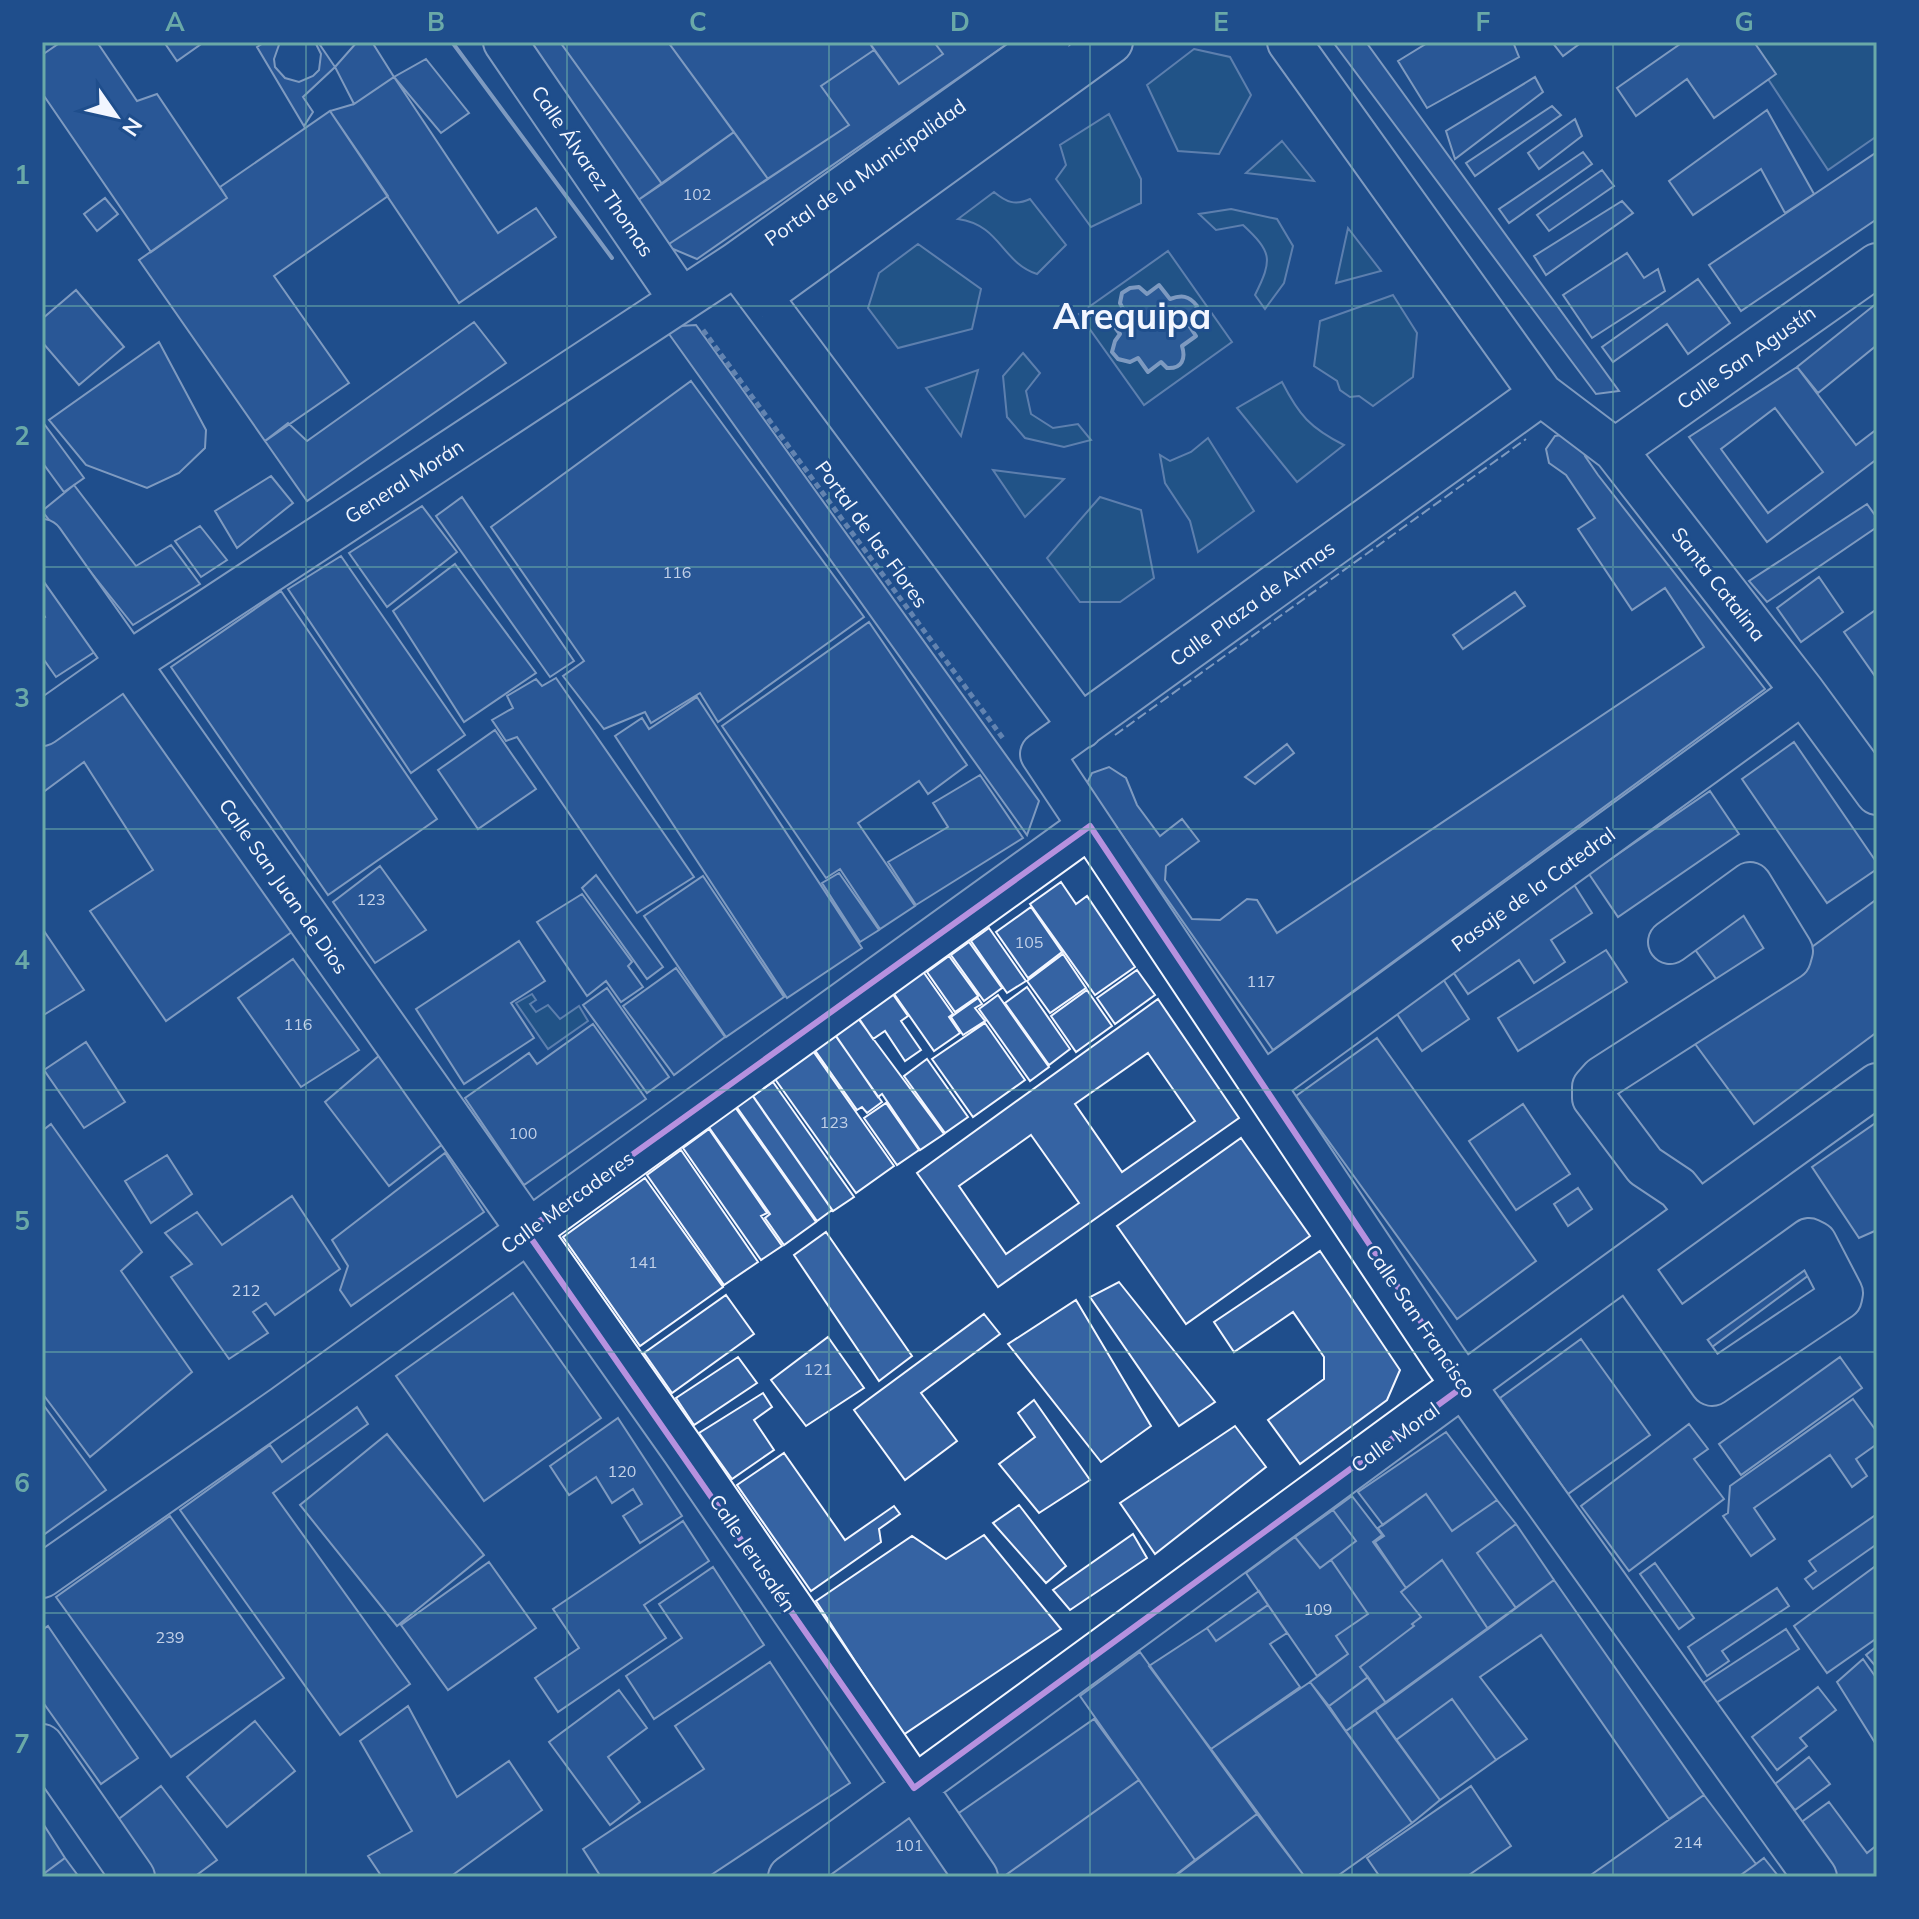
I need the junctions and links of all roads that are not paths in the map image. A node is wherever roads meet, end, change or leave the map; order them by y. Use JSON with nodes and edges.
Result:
{"nodes":[{"id":1,"x":505,"y":42,"type":"edge"},
{"id":2,"x":1048,"y":42,"type":"edge"},
{"id":3,"x":1111,"y":42,"type":"edge"},
{"id":4,"x":1289,"y":42,"type":"edge"},
{"id":5,"x":736,"y":264,"type":"junction"},
{"id":6,"x":1877,"y":265,"type":"edge"},
{"id":7,"x":760,"y":296,"type":"junction"},
{"id":8,"x":681,"y":300,"type":"junction"},
{"id":9,"x":1541,"y":394,"type":"junction"},
{"id":10,"x":1615,"y":450,"type":"junction"},
{"id":11,"x":42,"y":541,"type":"edge"},
{"id":12,"x":128,"y":664,"type":"junction"},
{"id":13,"x":1803,"y":692,"type":"junction"},
{"id":14,"x":42,"y":724,"type":"edge"},
{"id":15,"x":1081,"y":727,"type":"junction"},
{"id":16,"x":1042,"y":754,"type":"joint"},
{"id":17,"x":1877,"y":793,"type":"edge"},
{"id":18,"x":1090,"y":826,"type":"junction"},
{"id":19,"x":1670,"y":942,"type":"dead end"},
{"id":20,"x":1263,"y":1085,"type":"junction"},
{"id":21,"x":1877,"y":1085,"type":"edge"},
{"id":22,"x":1698,"y":1213,"type":"junction"},
{"id":23,"x":526,"y":1231,"type":"junction"},
{"id":24,"x":1628,"y":1265,"type":"junction"},
{"id":25,"x":1678,"y":1334,"type":"dead end"},
{"id":26,"x":1464,"y":1386,"type":"junction"},
{"id":27,"x":42,"y":1576,"type":"edge"},
{"id":28,"x":42,"y":1746,"type":"edge"},
{"id":29,"x":914,"y":1788,"type":"junction"},
{"id":30,"x":133,"y":1877,"type":"edge"},
{"id":31,"x":790,"y":1877,"type":"edge"},
{"id":32,"x":976,"y":1877,"type":"edge"},
{"id":33,"x":1815,"y":1877,"type":"edge"}],
"edges":[{"from":1,"to":8,"type":"street","name":"Calle Álvarez Thomas"},
{"from":2,"to":5,"type":"street","name":"Portal de la Municipalidad"},
{"from":3,"to":7,"type":"street"},
{"from":4,"to":9,"type":"street"},
{"from":5,"to":7,"type":"street"},
{"from":5,"to":8,"type":"street","name":"Portal de la Municipalidad"},
{"from":6,"to":10,"type":"street","name":"Calle San Agustín"},
{"from":7,"to":15,"type":"street"},
{"from":8,"to":12,"type":"street","name":"General Morán"},
{"from":9,"to":10,"type":"street","name":"Santa Catalina"},
{"from":9,"to":15,"type":"street","name":"Calle Plaza de Armas"},
{"from":10,"to":13,"type":"street","name":"Santa Catalina"},
{"from":11,"to":12,"type":"street","name":"Calle San Juan de Dios"},
{"from":12,"to":14,"type":"street","name":"General Morán"},
{"from":12,"to":23,"type":"street","name":"Calle San Juan de Dios"},
{"from":13,"to":17,"type":"street","name":"Santa Catalina"},
{"from":13,"to":20,"type":"street","name":"Pasaje de la Catedral"},
{"from":15,"to":16,"type":"street","name":"Calle Plaza de Armas"},
{"from":16,"to":18,"type":"street","name":"Calle San Francisco"},
{"from":18,"to":20,"type":"street","name":"Calle San Francisco"},
{"from":18,"to":23,"type":"street","name":"Calle Mercaderes"},
{"from":19,"to":22,"type":"street"},
{"from":20,"to":26,"type":"street","name":"Calle San Francisco"},
{"from":21,"to":22,"type":"street","name":"Calle Moral"},
{"from":22,"to":24,"type":"street","name":"Calle Moral"},
{"from":23,"to":27,"type":"street","name":"Calle Mercaderes"},
{"from":23,"to":29,"type":"street","name":"Calle Jerusalén"},
{"from":24,"to":25,"type":"street"},
{"from":24,"to":26,"type":"street","name":"Calle Moral"},
{"from":26,"to":29,"type":"street","name":"Calle Moral"},
{"from":26,"to":33,"type":"street","name":"Calle San Francisco"},
{"from":28,"to":30,"type":"street"},
{"from":29,"to":31,"type":"street","name":"Calle Moral"},
{"from":29,"to":32,"type":"street","name":"Calle Jerusalén"}]}
